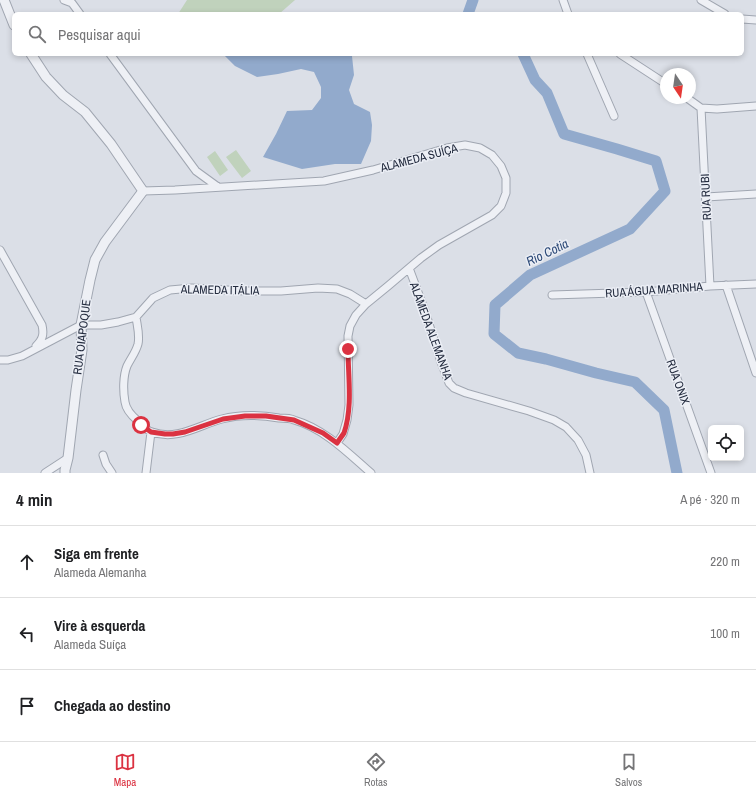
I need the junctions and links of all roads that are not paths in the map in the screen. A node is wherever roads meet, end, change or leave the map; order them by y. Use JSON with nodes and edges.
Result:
{"nodes":[{"id":1,"x":4,"y":0,"type":"edge"},
{"id":2,"x":64,"y":0,"type":"edge"},
{"id":3,"x":563,"y":0,"type":"edge"},
{"id":4,"x":701,"y":0,"type":"edge"},
{"id":5,"x":79,"y":12,"type":"edge"},
{"id":6,"x":567,"y":12,"type":"edge"},
{"id":7,"x":722,"y":12,"type":"edge"},
{"id":8,"x":744,"y":19,"type":"edge"},
{"id":9,"x":12,"y":20,"type":"edge"},
{"id":10,"x":756,"y":20,"type":"edge"},
{"id":11,"x":32,"y":56,"type":"edge"},
{"id":12,"x":111,"y":56,"type":"edge"},
{"id":13,"x":588,"y":56,"type":"edge"},
{"id":14,"x":623,"y":56,"type":"edge"},
{"id":15,"x":660,"y":80,"type":"edge"},
{"id":16,"x":695,"y":104,"type":"edge"},
{"id":17,"x":756,"y":106,"type":"edge"},
{"id":18,"x":701,"y":108,"type":"junction"},
{"id":19,"x":614,"y":116,"type":"dead end"},
{"id":20,"x":218,"y":187,"type":"junction"},
{"id":21,"x":143,"y":191,"type":"junction"},
{"id":22,"x":756,"y":194,"type":"edge"},
{"id":23,"x":706,"y":197,"type":"junction"},
{"id":24,"x":0,"y":250,"type":"edge"},
{"id":25,"x":409,"y":268,"type":"junction"},
{"id":26,"x":756,"y":284,"type":"edge"},
{"id":27,"x":710,"y":286,"type":"junction"},
{"id":28,"x":726,"y":286,"type":"junction"},
{"id":29,"x":646,"y":292,"type":"junction"},
{"id":30,"x":552,"y":295,"type":"dead end"},
{"id":31,"x":366,"y":304,"type":"junction"},
{"id":32,"x":136,"y":317,"type":"junction"},
{"id":33,"x":81,"y":326,"type":"junction"},
{"id":34,"x":33,"y":349,"type":"junction"},
{"id":35,"x":0,"y":360,"type":"edge"},
{"id":36,"x":756,"y":373,"type":"edge"},
{"id":37,"x":151,"y":432,"type":"junction"},
{"id":38,"x":337,"y":443,"type":"junction"},
{"id":39,"x":103,"y":455,"type":"dead end"},
{"id":40,"x":68,"y":458,"type":"junction"},
{"id":41,"x":45,"y":473,"type":"edge"},
{"id":42,"x":66,"y":473,"type":"edge"},
{"id":43,"x":112,"y":473,"type":"edge"},
{"id":44,"x":146,"y":473,"type":"edge"},
{"id":45,"x":371,"y":473,"type":"edge"},
{"id":46,"x":590,"y":473,"type":"edge"},
{"id":47,"x":711,"y":473,"type":"edge"}],
"edges":[{"from":1,"to":9,"type":"street"},
{"from":2,"to":5,"type":"street"},
{"from":3,"to":6,"type":"street"},
{"from":4,"to":7,"type":"street"},
{"from":8,"to":10,"type":"street"},
{"from":11,"to":21,"type":"street"},
{"from":12,"to":20,"type":"street"},
{"from":13,"to":19,"type":"street"},
{"from":14,"to":15,"type":"street"},
{"from":16,"to":18,"type":"street"},
{"from":17,"to":18,"type":"street"},
{"from":18,"to":23,"type":"street","name":"RUA RUBI"},
{"from":20,"to":21,"type":"street","name":"ALAMEDA SUÍÇA"},
{"from":20,"to":25,"type":"street","name":"ALAMEDA SUÍÇA"},
{"from":21,"to":33,"type":"street","name":"RUA OIAPOQUE"},
{"from":22,"to":23,"type":"street"},
{"from":23,"to":27,"type":"street","name":"RUA RUBI"},
{"from":24,"to":34,"type":"street"},
{"from":25,"to":31,"type":"street","name":"ALAMEDA SUÍÇA"},
{"from":25,"to":46,"type":"street","name":"ALAMEDA ALEMANHA"},
{"from":26,"to":28,"type":"street","name":"RUA ÁGUA MARINHA"},
{"from":27,"to":28,"type":"street","name":"RUA ÁGUA MARINHA"},
{"from":27,"to":29,"type":"street","name":"RUA ÁGUA MARINHA"},
{"from":28,"to":36,"type":"street"},
{"from":29,"to":30,"type":"street","name":"RUA ÁGUA MARINHA"},
{"from":29,"to":47,"type":"street","name":"RUA ONIX"},
{"from":31,"to":32,"type":"street","name":"ALAMEDA ITÁLIA"},
{"from":31,"to":38,"type":"street","name":"ALAMEDA SUÍÇA"},
{"from":32,"to":33,"type":"street"},
{"from":32,"to":37,"type":"street"},
{"from":33,"to":34,"type":"street"},
{"from":33,"to":40,"type":"street","name":"RUA OIAPOQUE"},
{"from":34,"to":35,"type":"street"},
{"from":37,"to":38,"type":"street"},
{"from":37,"to":44,"type":"street"},
{"from":38,"to":45,"type":"street"},
{"from":39,"to":43,"type":"street"},
{"from":40,"to":41,"type":"street"},
{"from":40,"to":42,"type":"street","name":"RUA OIAPOQUE"}]}
